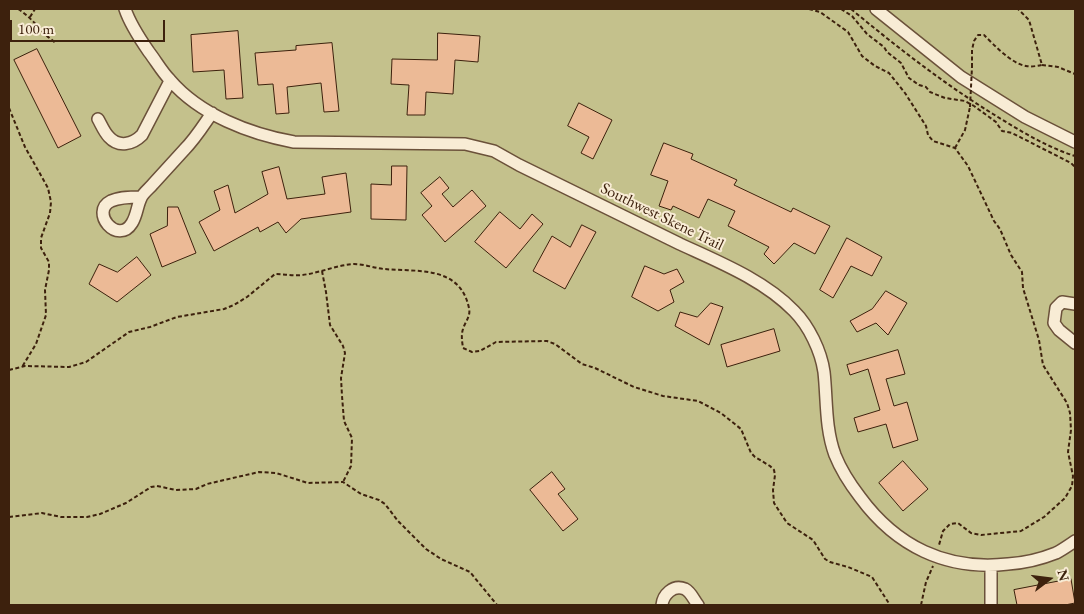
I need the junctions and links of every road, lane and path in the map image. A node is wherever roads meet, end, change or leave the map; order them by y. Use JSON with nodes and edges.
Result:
{"nodes":[{"id":1,"x":9,"y":9,"type":"edge"},
{"id":2,"x":18,"y":9,"type":"edge"},
{"id":3,"x":35,"y":9,"type":"edge"},
{"id":4,"x":125,"y":9,"type":"edge"},
{"id":5,"x":809,"y":9,"type":"edge"},
{"id":6,"x":841,"y":9,"type":"edge"},
{"id":7,"x":876,"y":9,"type":"edge"},
{"id":8,"x":1018,"y":9,"type":"edge"},
{"id":9,"x":29,"y":18,"type":"junction"},
{"id":10,"x":56,"y":43,"type":"dead end"},
{"id":11,"x":1042,"y":65,"type":"junction"},
{"id":12,"x":1075,"y":74,"type":"edge"},
{"id":13,"x":170,"y":81,"type":"junction"},
{"id":14,"x":9,"y":108,"type":"edge"},
{"id":15,"x":212,"y":114,"type":"junction"},
{"id":16,"x":98,"y":118,"type":"dead end"},
{"id":17,"x":1058,"y":132,"type":"junction"},
{"id":18,"x":1075,"y":134,"type":"edge"},
{"id":19,"x":1075,"y":142,"type":"edge"},
{"id":20,"x":955,"y":148,"type":"junction"},
{"id":21,"x":1075,"y":167,"type":"edge"},
{"id":22,"x":141,"y":197,"type":"dead end"},
{"id":23,"x":322,"y":271,"type":"junction"},
{"id":24,"x":1075,"y":304,"type":"edge"},
{"id":25,"x":1075,"y":343,"type":"edge"},
{"id":26,"x":22,"y":367,"type":"junction"},
{"id":27,"x":9,"y":370,"type":"edge"},
{"id":28,"x":343,"y":482,"type":"junction"},
{"id":29,"x":9,"y":517,"type":"edge"},
{"id":30,"x":1075,"y":541,"type":"edge"},
{"id":31,"x":936,"y":556,"type":"junction"},
{"id":32,"x":991,"y":566,"type":"junction"},
{"id":33,"x":497,"y":605,"type":"edge"},
{"id":34,"x":662,"y":605,"type":"edge"},
{"id":35,"x":698,"y":605,"type":"edge"},
{"id":36,"x":890,"y":605,"type":"edge"},
{"id":37,"x":921,"y":605,"type":"edge"},
{"id":38,"x":992,"y":605,"type":"edge"}],
"edges":[{"from":1,"to":2,"type":"path"},
{"from":2,"to":9,"type":"path"},
{"from":3,"to":9,"type":"path"},
{"from":4,"to":13,"type":"street","name":"Southwest Skene Trail"},
{"from":5,"to":20,"type":"path"},
{"from":6,"to":21,"type":"path"},
{"from":7,"to":17,"type":"street"},
{"from":8,"to":11,"type":"path"},
{"from":9,"to":10,"type":"path"},
{"from":11,"to":12,"type":"path"},
{"from":11,"to":20,"type":"path","bridge":true},
{"from":13,"to":15,"type":"street","name":"Southwest Skene Trail"},
{"from":13,"to":16,"type":"street"},
{"from":14,"to":26,"type":"path"},
{"from":15,"to":22,"type":"street"},
{"from":15,"to":31,"type":"street","name":"Southwest Skene Trail"},
{"from":17,"to":18,"type":"street"},
{"from":17,"to":19,"type":"street"},
{"from":20,"to":31,"type":"path"},
{"from":23,"to":26,"type":"path"},
{"from":23,"to":28,"type":"path"},
{"from":23,"to":36,"type":"path"},
{"from":24,"to":25,"type":"street"},
{"from":26,"to":27,"type":"path"},
{"from":28,"to":29,"type":"path"},
{"from":28,"to":33,"type":"path"},
{"from":30,"to":32,"type":"street","name":"Southwest Skene Trail"},
{"from":31,"to":32,"type":"street","name":"Southwest Skene Trail"},
{"from":31,"to":37,"type":"path"},
{"from":32,"to":38,"type":"street"},
{"from":34,"to":35,"type":"street"}]}
